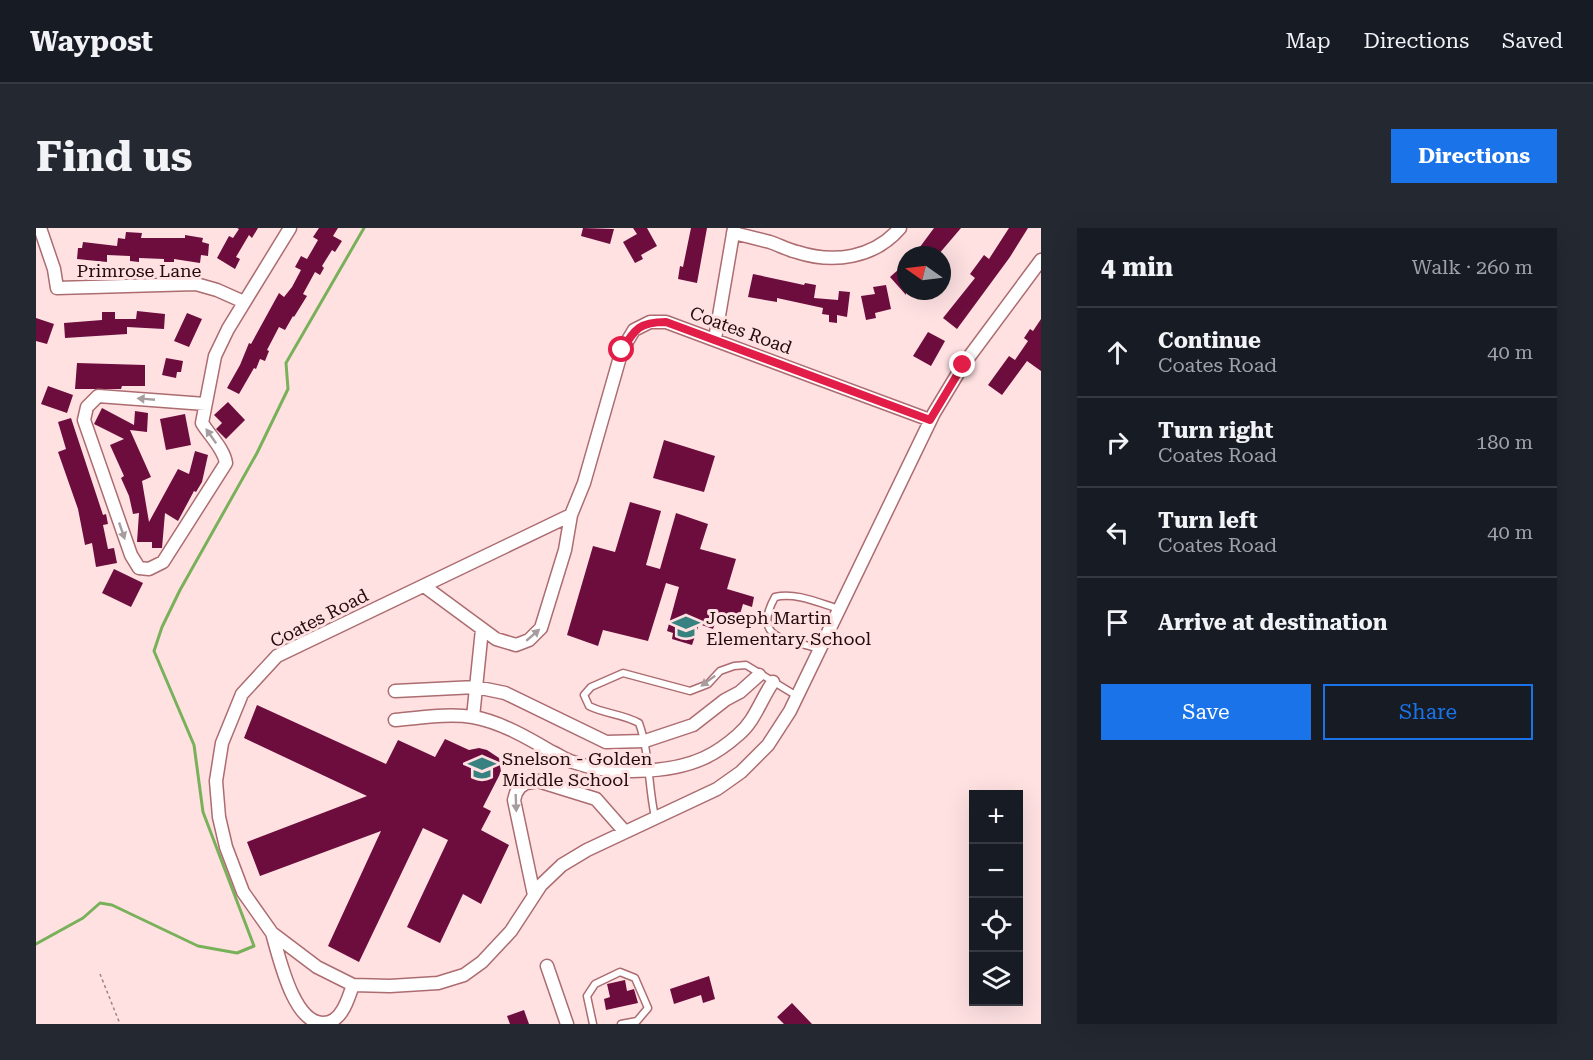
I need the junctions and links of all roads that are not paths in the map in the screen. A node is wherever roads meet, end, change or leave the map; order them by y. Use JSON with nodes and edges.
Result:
{"nodes":[{"id":1,"x":40,"y":228,"type":"edge"},
{"id":2,"x":290,"y":228,"type":"edge"},
{"id":3,"x":900,"y":228,"type":"edge"},
{"id":4,"x":734,"y":231,"type":"edge"},
{"id":5,"x":1041,"y":260,"type":"edge"},
{"id":6,"x":244,"y":302,"type":"junction"},
{"id":7,"x":715,"y":339,"type":"junction"},
{"id":8,"x":205,"y":404,"type":"junction"},
{"id":9,"x":930,"y":420,"type":"junction"},
{"id":10,"x":571,"y":515,"type":"junction"},
{"id":11,"x":424,"y":586,"type":"junction"},
{"id":12,"x":839,"y":609,"type":"junction"},
{"id":13,"x":482,"y":629,"type":"junction"},
{"id":14,"x":820,"y":649,"type":"junction"},
{"id":15,"x":759,"y":675,"type":"junction"},
{"id":16,"x":773,"y":682,"type":"junction"},
{"id":17,"x":476,"y":687,"type":"junction"},
{"id":18,"x":395,"y":691,"type":"dead end"},
{"id":19,"x":797,"y":696,"type":"junction"},
{"id":20,"x":473,"y":717,"type":"junction"},
{"id":21,"x":395,"y":720,"type":"dead end"},
{"id":22,"x":645,"y":741,"type":"junction"},
{"id":23,"x":650,"y":771,"type":"junction"},
{"id":24,"x":656,"y":818,"type":"junction"},
{"id":25,"x":625,"y":832,"type":"junction"},
{"id":26,"x":534,"y":895,"type":"junction"},
{"id":27,"x":272,"y":933,"type":"junction"},
{"id":28,"x":547,"y":966,"type":"dead end"},
{"id":29,"x":353,"y":985,"type":"junction"},
{"id":30,"x":567,"y":1024,"type":"edge"},
{"id":31,"x":593,"y":1024,"type":"edge"},
{"id":32,"x":621,"y":1024,"type":"edge"}],
"edges":[{"from":1,"to":6,"type":"street","name":"Primrose Lane"},
{"from":2,"to":6,"type":"street"},
{"from":3,"to":4,"type":"street"},
{"from":4,"to":7,"type":"street"},
{"from":5,"to":9,"type":"street","name":"Coates Road"},
{"from":6,"to":8,"type":"street"},
{"from":7,"to":9,"type":"street","name":"Coates Road"},
{"from":7,"to":10,"type":"street","name":"Coates Road"},
{"from":8,"to":8,"type":"street","one_way":true},
{"from":9,"to":12,"type":"street","name":"Coates Road"},
{"from":10,"to":11,"type":"street","name":"Coates Road"},
{"from":13,"to":10,"type":"street","one_way":true},
{"from":11,"to":13,"type":"street"},
{"from":11,"to":27,"type":"street","name":"Coates Road"},
{"from":12,"to":14,"type":"street","name":"Coates Road"},
{"from":12,"to":14,"type":"lane"},
{"from":13,"to":17,"type":"street"},
{"from":14,"to":19,"type":"street","name":"Coates Road"},
{"from":15,"to":16,"type":"lane"},
{"from":15,"to":22,"type":"street"},
{"from":15,"to":22,"type":"lane","one_way":true},
{"from":16,"to":19,"type":"lane"},
{"from":16,"to":23,"type":"street"},
{"from":17,"to":18,"type":"street"},
{"from":17,"to":20,"type":"street"},
{"from":17,"to":22,"type":"street"},
{"from":19,"to":24,"type":"street","name":"Coates Road"},
{"from":20,"to":21,"type":"street"},
{"from":20,"to":23,"type":"street"},
{"from":22,"to":23,"type":"lane"},
{"from":23,"to":24,"type":"lane"},
{"from":24,"to":25,"type":"street","name":"Coates Road"},
{"from":25,"to":26,"type":"street","name":"Coates Road"},
{"from":25,"to":26,"type":"street","one_way":true},
{"from":26,"to":29,"type":"street","name":"Coates Road"},
{"from":27,"to":29,"type":"street","name":"Coates Road"},
{"from":27,"to":29,"type":"street"},
{"from":28,"to":30,"type":"street"},
{"from":31,"to":32,"type":"lane"}]}
